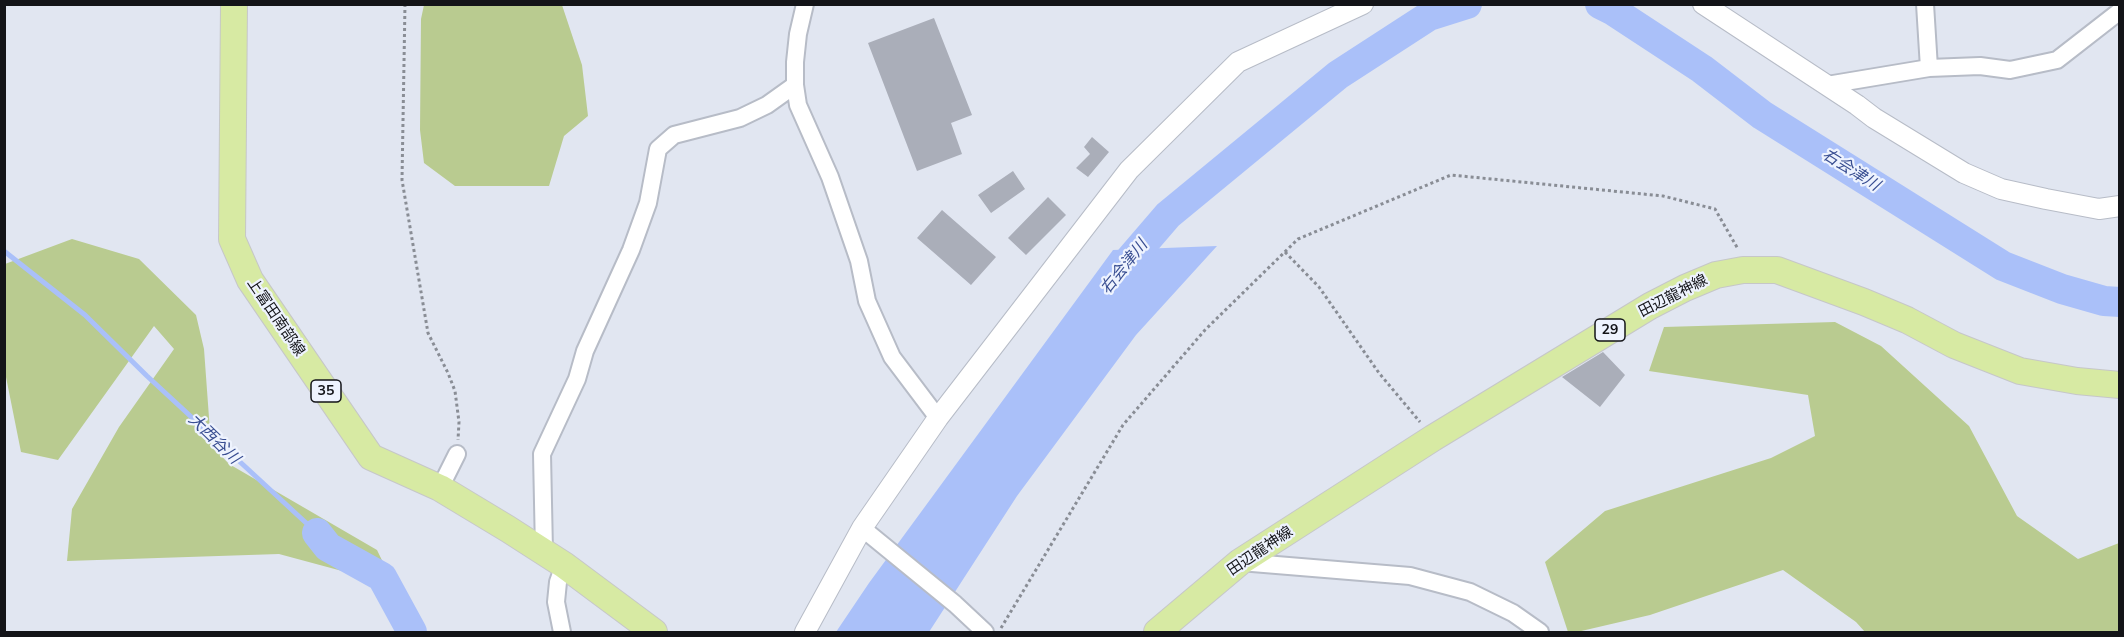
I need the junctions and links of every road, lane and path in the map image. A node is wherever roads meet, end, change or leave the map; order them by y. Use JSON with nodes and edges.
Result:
{"nodes":[{"id":1,"x":234,"y":4,"type":"edge"},
{"id":2,"x":405,"y":4,"type":"edge"},
{"id":3,"x":805,"y":4,"type":"edge"},
{"id":4,"x":1363,"y":4,"type":"edge"},
{"id":5,"x":1703,"y":4,"type":"edge"},
{"id":6,"x":1926,"y":4,"type":"edge"},
{"id":7,"x":2120,"y":11,"type":"edge"},
{"id":8,"x":1929,"y":68,"type":"junction"},
{"id":9,"x":795,"y":85,"type":"junction"},
{"id":10,"x":1827,"y":85,"type":"junction"},
{"id":11,"x":2120,"y":206,"type":"edge"},
{"id":12,"x":1285,"y":252,"type":"junction"},
{"id":13,"x":1743,"y":270,"type":"junction"},
{"id":14,"x":2120,"y":385,"type":"edge"},
{"id":15,"x":938,"y":418,"type":"junction"},
{"id":16,"x":1433,"y":438,"type":"junction"},
{"id":17,"x":457,"y":454,"type":"joint"},
{"id":18,"x":440,"y":488,"type":"junction"},
{"id":19,"x":862,"y":528,"type":"junction"},
{"id":20,"x":554,"y":558,"type":"junction"},
{"id":21,"x":1240,"y":562,"type":"junction"},
{"id":22,"x":562,"y":633,"type":"edge"},
{"id":23,"x":654,"y":633,"type":"edge"},
{"id":24,"x":805,"y":633,"type":"edge"},
{"id":25,"x":985,"y":633,"type":"edge"},
{"id":26,"x":998,"y":633,"type":"edge"},
{"id":27,"x":1157,"y":633,"type":"edge"},
{"id":28,"x":1540,"y":633,"type":"edge"}],
"edges":[{"from":1,"to":18,"type":"main road","name":"上富田南部線","number":"35"},
{"from":2,"to":17,"type":"path"},
{"from":3,"to":9,"type":"street"},
{"from":4,"to":15,"type":"street"},
{"from":5,"to":10,"type":"street"},
{"from":6,"to":8,"type":"street"},
{"from":7,"to":8,"type":"street"},
{"from":8,"to":10,"type":"street"},
{"from":9,"to":15,"type":"street"},
{"from":9,"to":20,"type":"street"},
{"from":10,"to":11,"type":"street"},
{"from":12,"to":13,"type":"path"},
{"from":12,"to":16,"type":"path"},
{"from":12,"to":26,"type":"path"},
{"from":13,"to":14,"type":"main road","name":"田辺龍神線","number":"29"},
{"from":13,"to":16,"type":"main road","name":"田辺龍神線","number":"29"},
{"from":15,"to":19,"type":"street"},
{"from":16,"to":21,"type":"main road","name":"田辺龍神線","number":"29"},
{"from":17,"to":18,"type":"street"},
{"from":18,"to":20,"type":"main road","name":"上富田南部線","number":"35"},
{"from":19,"to":24,"type":"street"},
{"from":19,"to":25,"type":"street"},
{"from":20,"to":22,"type":"street"},
{"from":20,"to":23,"type":"main road","name":"上富田南部線","number":"35"},
{"from":21,"to":27,"type":"main road","name":"田辺龍神線","number":"29"},
{"from":21,"to":28,"type":"street"}]}
